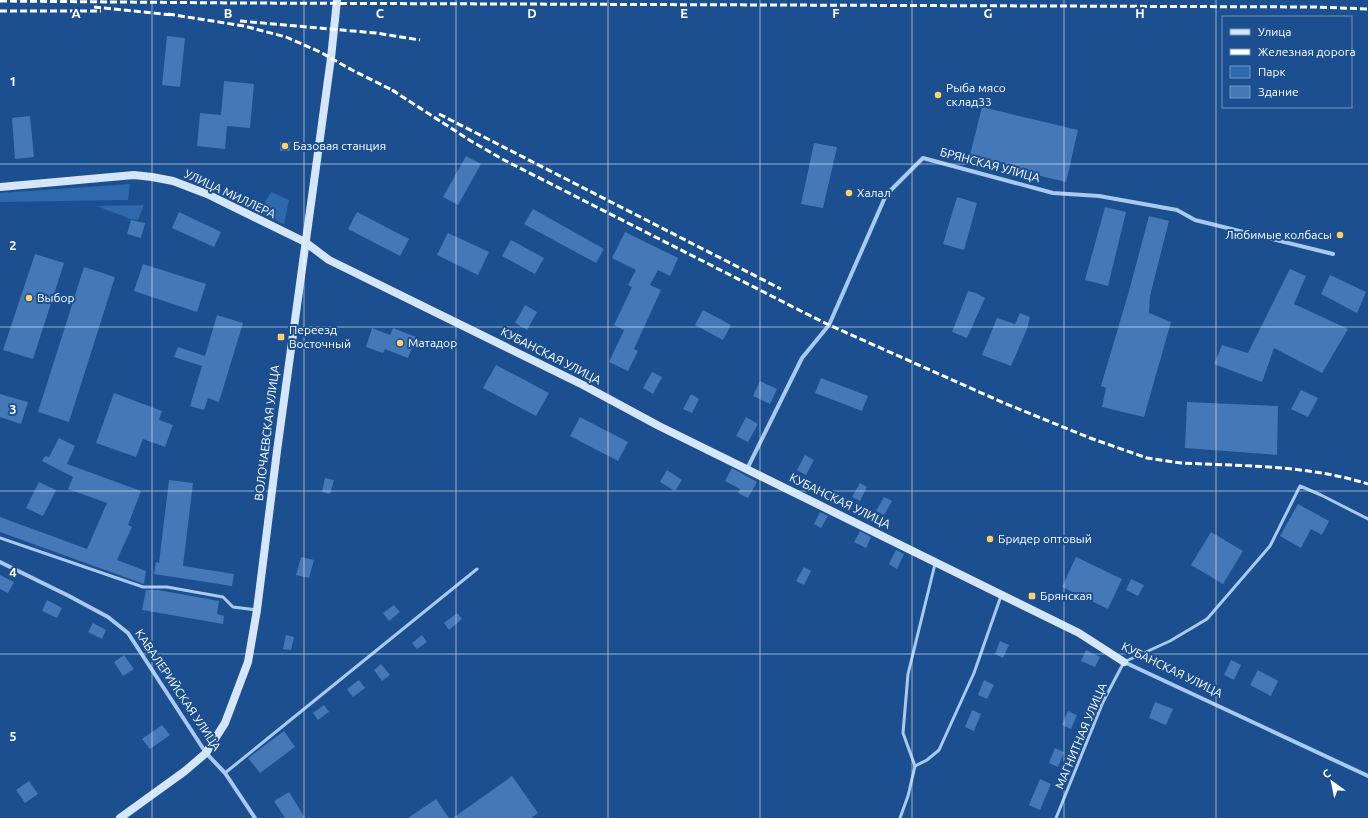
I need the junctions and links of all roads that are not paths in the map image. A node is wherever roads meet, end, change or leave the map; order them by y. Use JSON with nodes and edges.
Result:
{"nodes":[{"id":1,"x":337,"y":0,"type":"edge"},
{"id":2,"x":0,"y":187,"type":"edge"},
{"id":3,"x":305,"y":242,"type":"junction"},
{"id":4,"x":1333,"y":254,"type":"dead end"},
{"id":5,"x":746,"y":469,"type":"junction"},
{"id":6,"x":1368,"y":519,"type":"edge"},
{"id":7,"x":0,"y":538,"type":"edge"},
{"id":8,"x":0,"y":562,"type":"edge"},
{"id":9,"x":936,"y":562,"type":"junction"},
{"id":10,"x":477,"y":569,"type":"dead end"},
{"id":11,"x":1001,"y":594,"type":"junction"},
{"id":12,"x":257,"y":610,"type":"junction"},
{"id":13,"x":1124,"y":662,"type":"junction"},
{"id":14,"x":206,"y":753,"type":"junction"},
{"id":15,"x":915,"y":766,"type":"junction"},
{"id":16,"x":225,"y":773,"type":"junction"},
{"id":17,"x":1368,"y":776,"type":"edge"},
{"id":18,"x":120,"y":818,"type":"edge"},
{"id":19,"x":255,"y":818,"type":"edge"},
{"id":20,"x":900,"y":818,"type":"edge"},
{"id":21,"x":1056,"y":818,"type":"edge"}],
"edges":[{"from":1,"to":3,"type":"main road","name":"ВОЛОЧАЕВСКАЯ УЛИЦА"},
{"from":2,"to":3,"type":"main road","name":"УЛИЦА МИЛЛЕРА"},
{"from":3,"to":5,"type":"main road","name":"КУБАНСКАЯ УЛИЦА"},
{"from":3,"to":12,"type":"main road","name":"ВОЛОЧАЕВСКАЯ УЛИЦА"},
{"from":4,"to":5,"type":"street","name":"БРЯНСКАЯ УЛИЦА"},
{"from":5,"to":9,"type":"main road","name":"КУБАНСКАЯ УЛИЦА"},
{"from":6,"to":13,"type":"lane"},
{"from":7,"to":12,"type":"lane"},
{"from":8,"to":14,"type":"street","name":"КАВАЛЕРИЙСКАЯ УЛИЦА"},
{"from":9,"to":11,"type":"main road","name":"КУБАНСКАЯ УЛИЦА"},
{"from":9,"to":15,"type":"lane"},
{"from":10,"to":16,"type":"lane"},
{"from":11,"to":13,"type":"main road","name":"КУБАНСКАЯ УЛИЦА"},
{"from":11,"to":15,"type":"lane"},
{"from":12,"to":14,"type":"main road","name":"ВОЛОЧАЕВСКАЯ УЛИЦА"},
{"from":13,"to":17,"type":"street","name":"КУБАНСКАЯ УЛИЦА"},
{"from":13,"to":21,"type":"lane","name":"МАГНИТНАЯ УЛИЦА"},
{"from":14,"to":16,"type":"street","name":"КАВАЛЕРИЙСКАЯ УЛИЦА"},
{"from":14,"to":18,"type":"main road","name":"ВОЛОЧАЕВСКАЯ УЛИЦА"},
{"from":15,"to":20,"type":"lane"},
{"from":16,"to":19,"type":"street","name":"КАВАЛЕРИЙСКАЯ УЛИЦА"}]}
